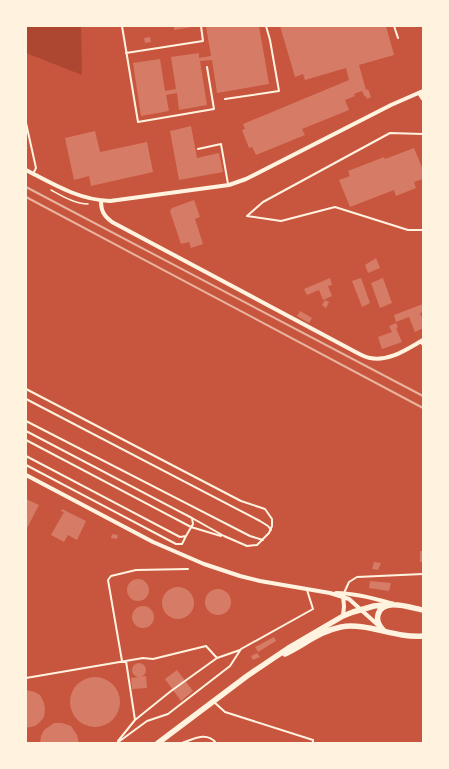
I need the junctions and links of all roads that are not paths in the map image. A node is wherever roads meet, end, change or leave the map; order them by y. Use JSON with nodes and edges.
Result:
{"nodes":[{"id":1,"x":122,"y":26,"type":"edge"},
{"id":2,"x":200,"y":26,"type":"edge"},
{"id":3,"x":266,"y":26,"type":"edge"},
{"id":4,"x":394,"y":26,"type":"edge"},
{"id":5,"x":398,"y":38,"type":"dead end"},
{"id":6,"x":126,"y":53,"type":"junction"},
{"id":7,"x":208,"y":67,"type":"dead end"},
{"id":8,"x":421,"y":92,"type":"edge"},
{"id":9,"x":225,"y":99,"type":"dead end"},
{"id":10,"x":423,"y":99,"type":"edge"},
{"id":11,"x":26,"y":123,"type":"edge"},
{"id":12,"x":423,"y":134,"type":"edge"},
{"id":13,"x":198,"y":149,"type":"dead end"},
{"id":14,"x":26,"y":170,"type":"edge"},
{"id":15,"x":33,"y":174,"type":"junction"},
{"id":16,"x":229,"y":186,"type":"junction"},
{"id":17,"x":102,"y":201,"type":"junction"},
{"id":18,"x":423,"y":230,"type":"edge"},
{"id":19,"x":422,"y":343,"type":"edge"},
{"id":20,"x":26,"y":389,"type":"edge"},
{"id":21,"x":26,"y":399,"type":"edge"},
{"id":22,"x":26,"y":421,"type":"edge"},
{"id":23,"x":26,"y":431,"type":"edge"},
{"id":24,"x":26,"y":440,"type":"edge"},
{"id":25,"x":26,"y":456,"type":"edge"},
{"id":26,"x":26,"y":465,"type":"edge"},
{"id":27,"x":26,"y":475,"type":"edge"},
{"id":28,"x":192,"y":518,"type":"junction"},
{"id":29,"x":192,"y":527,"type":"junction"},
{"id":30,"x":271,"y":530,"type":"junction"},
{"id":31,"x":186,"y":536,"type":"junction"},
{"id":32,"x":224,"y":536,"type":"junction"},
{"id":33,"x":263,"y":540,"type":"junction"},
{"id":34,"x":188,"y":568,"type":"dead end"},
{"id":35,"x":423,"y":574,"type":"edge"},
{"id":36,"x":307,"y":590,"type":"junction"},
{"id":37,"x":344,"y":595,"type":"junction"},
{"id":38,"x":392,"y":604,"type":"junction"},
{"id":39,"x":359,"y":609,"type":"junction"},
{"id":40,"x":422,"y":610,"type":"edge"},
{"id":41,"x":343,"y":616,"type":"junction"},
{"id":42,"x":383,"y":630,"type":"junction"},
{"id":43,"x":423,"y":636,"type":"edge"},
{"id":44,"x":241,"y":649,"type":"junction"},
{"id":45,"x":217,"y":658,"type":"junction"},
{"id":46,"x":274,"y":659,"type":"junction"},
{"id":47,"x":122,"y":661,"type":"junction"},
{"id":48,"x":126,"y":661,"type":"junction"},
{"id":49,"x":26,"y":678,"type":"edge"},
{"id":50,"x":213,"y":702,"type":"junction"},
{"id":51,"x":135,"y":720,"type":"junction"},
{"id":52,"x":116,"y":743,"type":"edge"},
{"id":53,"x":158,"y":743,"type":"edge"},
{"id":54,"x":182,"y":743,"type":"edge"},
{"id":55,"x":216,"y":743,"type":"edge"},
{"id":56,"x":313,"y":743,"type":"edge"}],
"edges":[{"from":1,"to":6,"type":"lane"},
{"from":2,"to":6,"type":"lane"},
{"from":3,"to":9,"type":"lane"},
{"from":4,"to":5,"type":"lane"},
{"from":6,"to":7,"type":"lane"},
{"from":8,"to":10,"type":"street"},
{"from":8,"to":16,"type":"street"},
{"from":11,"to":15,"type":"lane"},
{"from":12,"to":18,"type":"lane"},
{"from":13,"to":16,"type":"lane"},
{"from":14,"to":15,"type":"street"},
{"from":15,"to":17,"type":"street"},
{"from":16,"to":17,"type":"street"},
{"from":17,"to":19,"type":"street"},
{"from":20,"to":30,"type":"lane"},
{"from":21,"to":30,"type":"lane"},
{"from":22,"to":33,"type":"lane"},
{"from":23,"to":28,"type":"lane"},
{"from":24,"to":29,"type":"lane"},
{"from":25,"to":31,"type":"lane"},
{"from":26,"to":31,"type":"lane"},
{"from":27,"to":36,"type":"street"},
{"from":28,"to":29,"type":"lane"},
{"from":28,"to":32,"type":"lane"},
{"from":29,"to":31,"type":"lane"},
{"from":29,"to":32,"type":"lane"},
{"from":30,"to":33,"type":"lane"},
{"from":32,"to":33,"type":"lane"},
{"from":34,"to":47,"type":"lane"},
{"from":35,"to":37,"type":"lane"},
{"from":36,"to":37,"type":"street"},
{"from":36,"to":44,"type":"lane"},
{"from":37,"to":38,"type":"street"},
{"from":37,"to":39,"type":"street"},
{"from":37,"to":41,"type":"street"},
{"from":38,"to":39,"type":"main road"},
{"from":38,"to":40,"type":"main road"},
{"from":38,"to":42,"type":"main road"},
{"from":39,"to":41,"type":"main road"},
{"from":39,"to":42,"type":"street"},
{"from":41,"to":46,"type":"main road"},
{"from":42,"to":43,"type":"main road"},
{"from":42,"to":46,"type":"main road"},
{"from":44,"to":45,"type":"lane"},
{"from":44,"to":52,"type":"lane"},
{"from":45,"to":48,"type":"lane"},
{"from":45,"to":51,"type":"lane"},
{"from":46,"to":50,"type":"main road"},
{"from":47,"to":48,"type":"lane"},
{"from":47,"to":49,"type":"lane"},
{"from":48,"to":51,"type":"lane"},
{"from":50,"to":53,"type":"main road"},
{"from":50,"to":56,"type":"lane"},
{"from":51,"to":52,"type":"lane"},
{"from":54,"to":55,"type":"lane"}]}
